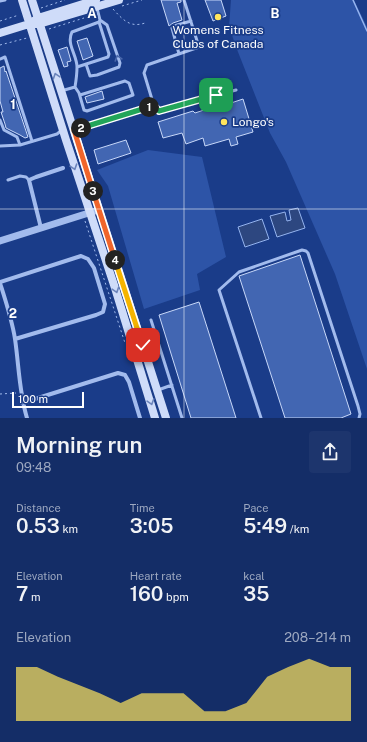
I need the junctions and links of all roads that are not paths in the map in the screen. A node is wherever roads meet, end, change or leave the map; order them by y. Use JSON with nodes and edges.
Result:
{"nodes":[{"id":1,"x":5,"y":0,"type":"edge"},
{"id":2,"x":22,"y":0,"type":"edge"},
{"id":3,"x":32,"y":0,"type":"edge"},
{"id":4,"x":119,"y":0,"type":"edge"},
{"id":5,"x":184,"y":0,"type":"edge"},
{"id":6,"x":0,"y":2,"type":"edge"},
{"id":7,"x":96,"y":3,"type":"edge"},
{"id":8,"x":38,"y":21,"type":"junction"},
{"id":9,"x":100,"y":21,"type":"junction"},
{"id":10,"x":191,"y":21,"type":"junction"},
{"id":11,"x":29,"y":24,"type":"junction"},
{"id":12,"x":0,"y":33,"type":"edge"},
{"id":13,"x":179,"y":54,"type":"junction"},
{"id":14,"x":0,"y":59,"type":"edge"},
{"id":15,"x":86,"y":64,"type":"junction"},
{"id":16,"x":77,"y":67,"type":"junction"},
{"id":17,"x":75,"y":87,"type":"junction"},
{"id":18,"x":236,"y":90,"type":"dead end"},
{"id":19,"x":61,"y":91,"type":"junction"},
{"id":20,"x":80,"y":95,"type":"junction"},
{"id":21,"x":154,"y":106,"type":"junction"},
{"id":22,"x":0,"y":120,"type":"edge"},
{"id":23,"x":73,"y":128,"type":"junction"},
{"id":24,"x":60,"y":132,"type":"junction"},
{"id":25,"x":32,"y":141,"type":"junction"},
{"id":26,"x":20,"y":145,"type":"junction"},
{"id":27,"x":0,"y":146,"type":"edge"},
{"id":28,"x":63,"y":168,"type":"dead end"},
{"id":29,"x":8,"y":180,"type":"dead end"},
{"id":30,"x":29,"y":180,"type":"junction"},
{"id":31,"x":100,"y":210,"type":"junction"},
{"id":32,"x":86,"y":214,"type":"junction"},
{"id":33,"x":41,"y":228,"type":"junction"},
{"id":34,"x":0,"y":241,"type":"edge"},
{"id":35,"x":0,"y":283,"type":"edge"},
{"id":36,"x":151,"y":320,"type":"dead end"},
{"id":37,"x":15,"y":339,"type":"junction"},
{"id":38,"x":172,"y":385,"type":"junction"},
{"id":39,"x":157,"y":390,"type":"junction"},
{"id":40,"x":22,"y":403,"type":"junction"},
{"id":41,"x":27,"y":418,"type":"edge"},
{"id":42,"x":140,"y":418,"type":"edge"},
{"id":43,"x":155,"y":418,"type":"edge"},
{"id":44,"x":166,"y":418,"type":"edge"},
{"id":45,"x":182,"y":418,"type":"edge"},
{"id":46,"x":261,"y":418,"type":"edge"},
{"id":47,"x":359,"y":418,"type":"edge"}],
"edges":[{"from":1,"to":6,"type":"lane"},
{"from":2,"to":11,"type":"main road"},
{"from":3,"to":8,"type":"main road"},
{"from":4,"to":7,"type":"main road"},
{"from":5,"to":10,"type":"lane"},
{"from":7,"to":8,"type":"main road"},
{"from":7,"to":9,"type":"lane"},
{"from":8,"to":11,"type":"main road"},
{"from":19,"to":8,"type":"main road","one_way":true},
{"from":9,"to":15,"type":"lane"},
{"from":15,"to":9,"type":"lane","one_way":true},
{"from":9,"to":16,"type":"lane"},
{"from":10,"to":13,"type":"lane"},
{"from":10,"to":13,"type":"lane"},
{"from":11,"to":12,"type":"main road"},
{"from":11,"to":24,"type":"main road"},
{"from":13,"to":21,"type":"lane"},
{"from":14,"to":25,"type":"lane"},
{"from":15,"to":16,"type":"lane"},
{"from":16,"to":17,"type":"lane"},
{"from":17,"to":19,"type":"lane"},
{"from":17,"to":20,"type":"lane"},
{"from":18,"to":21,"type":"lane"},
{"from":19,"to":23,"type":"main road"},
{"from":20,"to":20,"type":"lane"},
{"from":21,"to":23,"type":"lane"},
{"from":22,"to":26,"type":"lane"},
{"from":23,"to":24,"type":"street"},
{"from":23,"to":31,"type":"main road"},
{"from":24,"to":25,"type":"lane"},
{"from":24,"to":32,"type":"main road","one_way":true},
{"from":25,"to":26,"type":"lane"},
{"from":26,"to":27,"type":"lane"},
{"from":28,"to":30,"type":"street"},
{"from":29,"to":30,"type":"lane"},
{"from":30,"to":33,"type":"street"},
{"from":31,"to":32,"type":"street"},
{"from":31,"to":39,"type":"main road"},
{"from":32,"to":33,"type":"street"},
{"from":32,"to":43,"type":"main road","one_way":true},
{"from":33,"to":34,"type":"street"},
{"from":35,"to":37,"type":"street"},
{"from":35,"to":37,"type":"street"},
{"from":36,"to":38,"type":"lane"},
{"from":37,"to":40,"type":"street"},
{"from":38,"to":39,"type":"lane"},
{"from":38,"to":45,"type":"lane"},
{"from":39,"to":44,"type":"main road"},
{"from":40,"to":41,"type":"street"},
{"from":40,"to":42,"type":"street"},
{"from":46,"to":47,"type":"lane"}]}
